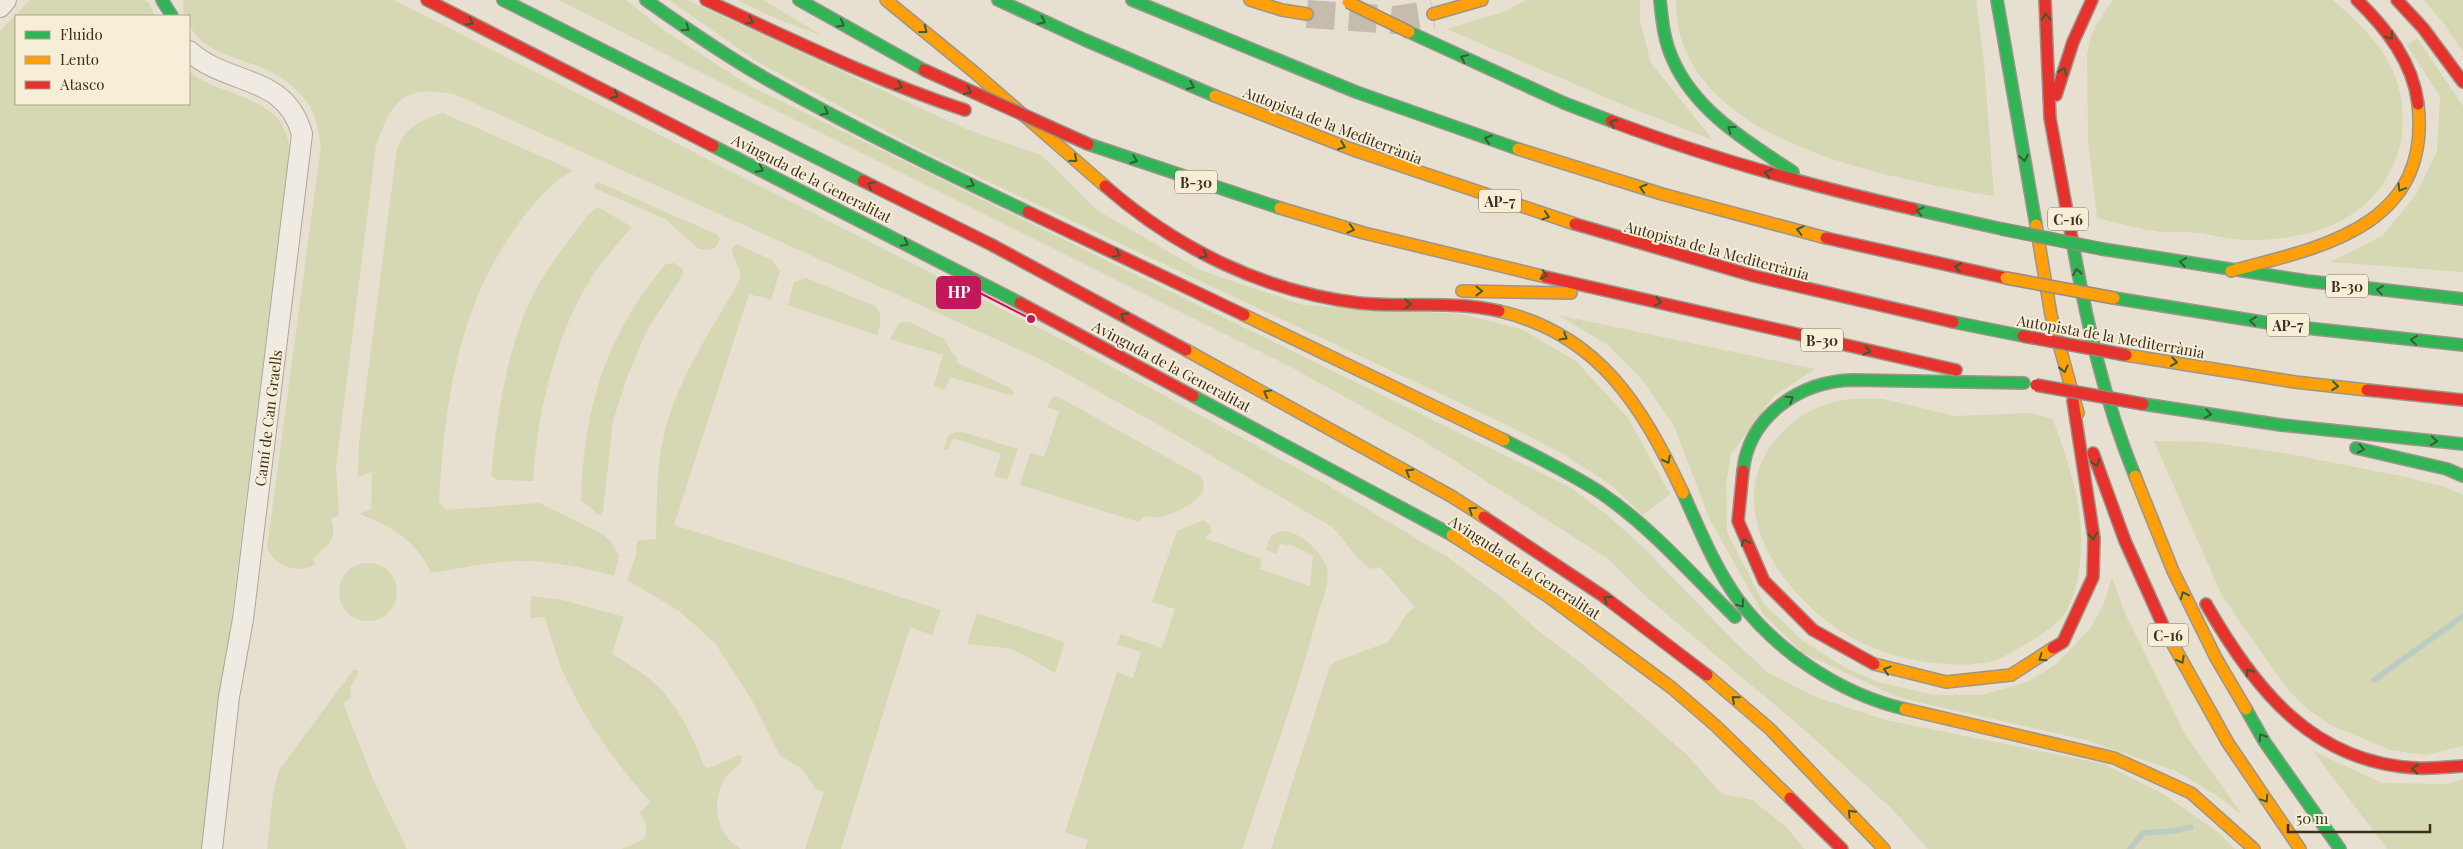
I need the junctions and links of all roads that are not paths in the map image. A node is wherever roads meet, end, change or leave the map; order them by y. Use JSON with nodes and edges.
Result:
{"nodes":[{"id":1,"x":6,"y":0,"type":"edge"},
{"id":2,"x":162,"y":0,"type":"edge"},
{"id":3,"x":174,"y":0,"type":"edge"},
{"id":4,"x":427,"y":0,"type":"edge"},
{"id":5,"x":503,"y":0,"type":"edge"},
{"id":6,"x":646,"y":0,"type":"edge"},
{"id":7,"x":706,"y":0,"type":"edge"},
{"id":8,"x":799,"y":0,"type":"edge"},
{"id":9,"x":886,"y":0,"type":"edge"},
{"id":10,"x":998,"y":0,"type":"edge"},
{"id":11,"x":1132,"y":0,"type":"edge"},
{"id":12,"x":1250,"y":0,"type":"edge"},
{"id":13,"x":1482,"y":0,"type":"edge"},
{"id":14,"x":1660,"y":0,"type":"edge"},
{"id":15,"x":1997,"y":0,"type":"edge"},
{"id":16,"x":2045,"y":0,"type":"edge"},
{"id":17,"x":2092,"y":0,"type":"edge"},
{"id":18,"x":2357,"y":0,"type":"edge"},
{"id":19,"x":2397,"y":0,"type":"edge"},
{"id":20,"x":1346,"y":1,"type":"edge"},
{"id":21,"x":0,"y":7,"type":"edge"},
{"id":22,"x":1307,"y":14,"type":"tunnel mouth"},
{"id":23,"x":1433,"y":14,"type":"tunnel mouth"},
{"id":24,"x":171,"y":15,"type":"edge"},
{"id":25,"x":172,"y":15,"type":"edge"},
{"id":26,"x":2015,"y":30,"type":"dead end"},
{"id":27,"x":190,"y":52,"type":"edge"},
{"id":28,"x":2463,"y":82,"type":"edge"},
{"id":29,"x":2016,"y":110,"type":"junction"},
{"id":30,"x":970,"y":111,"type":"dead end"},
{"id":31,"x":2050,"y":118,"type":"junction"},
{"id":32,"x":1020,"y":126,"type":"dead end"},
{"id":33,"x":1088,"y":144,"type":"junction"},
{"id":34,"x":1815,"y":187,"type":"junction"},
{"id":35,"x":2231,"y":271,"type":"junction"},
{"id":36,"x":1291,"y":287,"type":"junction"},
{"id":37,"x":1450,"y":292,"type":"dead end"},
{"id":38,"x":1610,"y":292,"type":"junction"},
{"id":39,"x":1432,"y":293,"type":"dead end"},
{"id":40,"x":2463,"y":298,"type":"edge"},
{"id":41,"x":2463,"y":345,"type":"edge"},
{"id":42,"x":2030,"y":384,"type":"junction"},
{"id":43,"x":2463,"y":400,"type":"edge"},
{"id":44,"x":2073,"y":401,"type":"junction"},
{"id":45,"x":2281,"y":426,"type":"junction"},
{"id":46,"x":2121,"y":441,"type":"junction"},
{"id":47,"x":2463,"y":444,"type":"edge"},
{"id":48,"x":2463,"y":476,"type":"edge"},
{"id":49,"x":2174,"y":543,"type":"dead end"},
{"id":50,"x":2201,"y":594,"type":"dead end"},
{"id":51,"x":1744,"y":627,"type":"dead end"},
{"id":52,"x":1784,"y":662,"type":"dead end"},
{"id":53,"x":1891,"y":706,"type":"junction"},
{"id":54,"x":2463,"y":766,"type":"edge"},
{"id":55,"x":212,"y":849,"type":"edge"},
{"id":56,"x":1842,"y":849,"type":"edge"},
{"id":57,"x":1884,"y":849,"type":"edge"},
{"id":58,"x":2254,"y":849,"type":"edge"},
{"id":59,"x":2300,"y":849,"type":"edge"},
{"id":60,"x":2340,"y":849,"type":"edge"}],
"edges":[{"from":1,"to":21,"type":"street"},
{"from":2,"to":24,"type":"main road"},
{"from":3,"to":25,"type":"main road"},
{"from":4,"to":56,"type":"main road","name":"Avinguda de la Generalitat","one_way":true},
{"from":57,"to":5,"type":"main road","name":"Avinguda de la Generalitat","one_way":true},
{"from":6,"to":51,"type":"main road","one_way":true},
{"from":7,"to":30,"type":"main road","one_way":true},
{"from":8,"to":33,"type":"main road","number":"B-30","one_way":true,"bridge":true},
{"from":9,"to":36,"type":"main road","one_way":true},
{"from":10,"to":43,"type":"main road","name":"Autopista de la Mediterrània","number":"AP-7","one_way":true,"bridge":true},
{"from":41,"to":11,"type":"main road","number":"AP-7","one_way":true,"bridge":true},
{"from":12,"to":22,"type":"main road"},
{"from":13,"to":23,"type":"main road"},
{"from":34,"to":14,"type":"main road","one_way":true},
{"from":15,"to":29,"type":"main road"},
{"from":31,"to":16,"type":"main road","number":"C-16","one_way":true},
{"from":31,"to":17,"type":"main road","one_way":true},
{"from":18,"to":35,"type":"main road","one_way":true},
{"from":19,"to":28,"type":"main road"},
{"from":34,"to":20,"type":"main road","number":"B-30","one_way":true,"bridge":true},
{"from":26,"to":29,"type":"main road","number":"C-16"},
{"from":27,"to":55,"type":"street","name":"Camí de Can Graells"},
{"from":29,"to":44,"type":"main road","number":"C-16","one_way":true},
{"from":46,"to":31,"type":"main road","number":"C-16","one_way":true},
{"from":32,"to":33,"type":"main road","bridge":true},
{"from":33,"to":38,"type":"main road","number":"B-30","one_way":true},
{"from":35,"to":34,"type":"main road","number":"B-30","one_way":true,"bridge":true},
{"from":40,"to":35,"type":"main road","number":"B-30","one_way":true},
{"from":36,"to":39,"type":"main road"},
{"from":36,"to":53,"type":"main road","one_way":true},
{"from":37,"to":38,"type":"main road","one_way":true},
{"from":38,"to":42,"type":"main road","number":"B-30","one_way":true},
{"from":44,"to":42,"type":"main road","one_way":true},
{"from":42,"to":45,"type":"main road","number":"B-30","one_way":true,"bridge":true},
{"from":44,"to":59,"type":"main road","number":"C-16","one_way":true},
{"from":45,"to":47,"type":"main road","number":"B-30","one_way":true},
{"from":45,"to":48,"type":"main road","one_way":true},
{"from":46,"to":49,"type":"main road"},
{"from":60,"to":46,"type":"main road","number":"C-16","one_way":true},
{"from":54,"to":50,"type":"main road","one_way":true},
{"from":52,"to":53,"type":"main road"},
{"from":53,"to":58,"type":"main road"}]}
